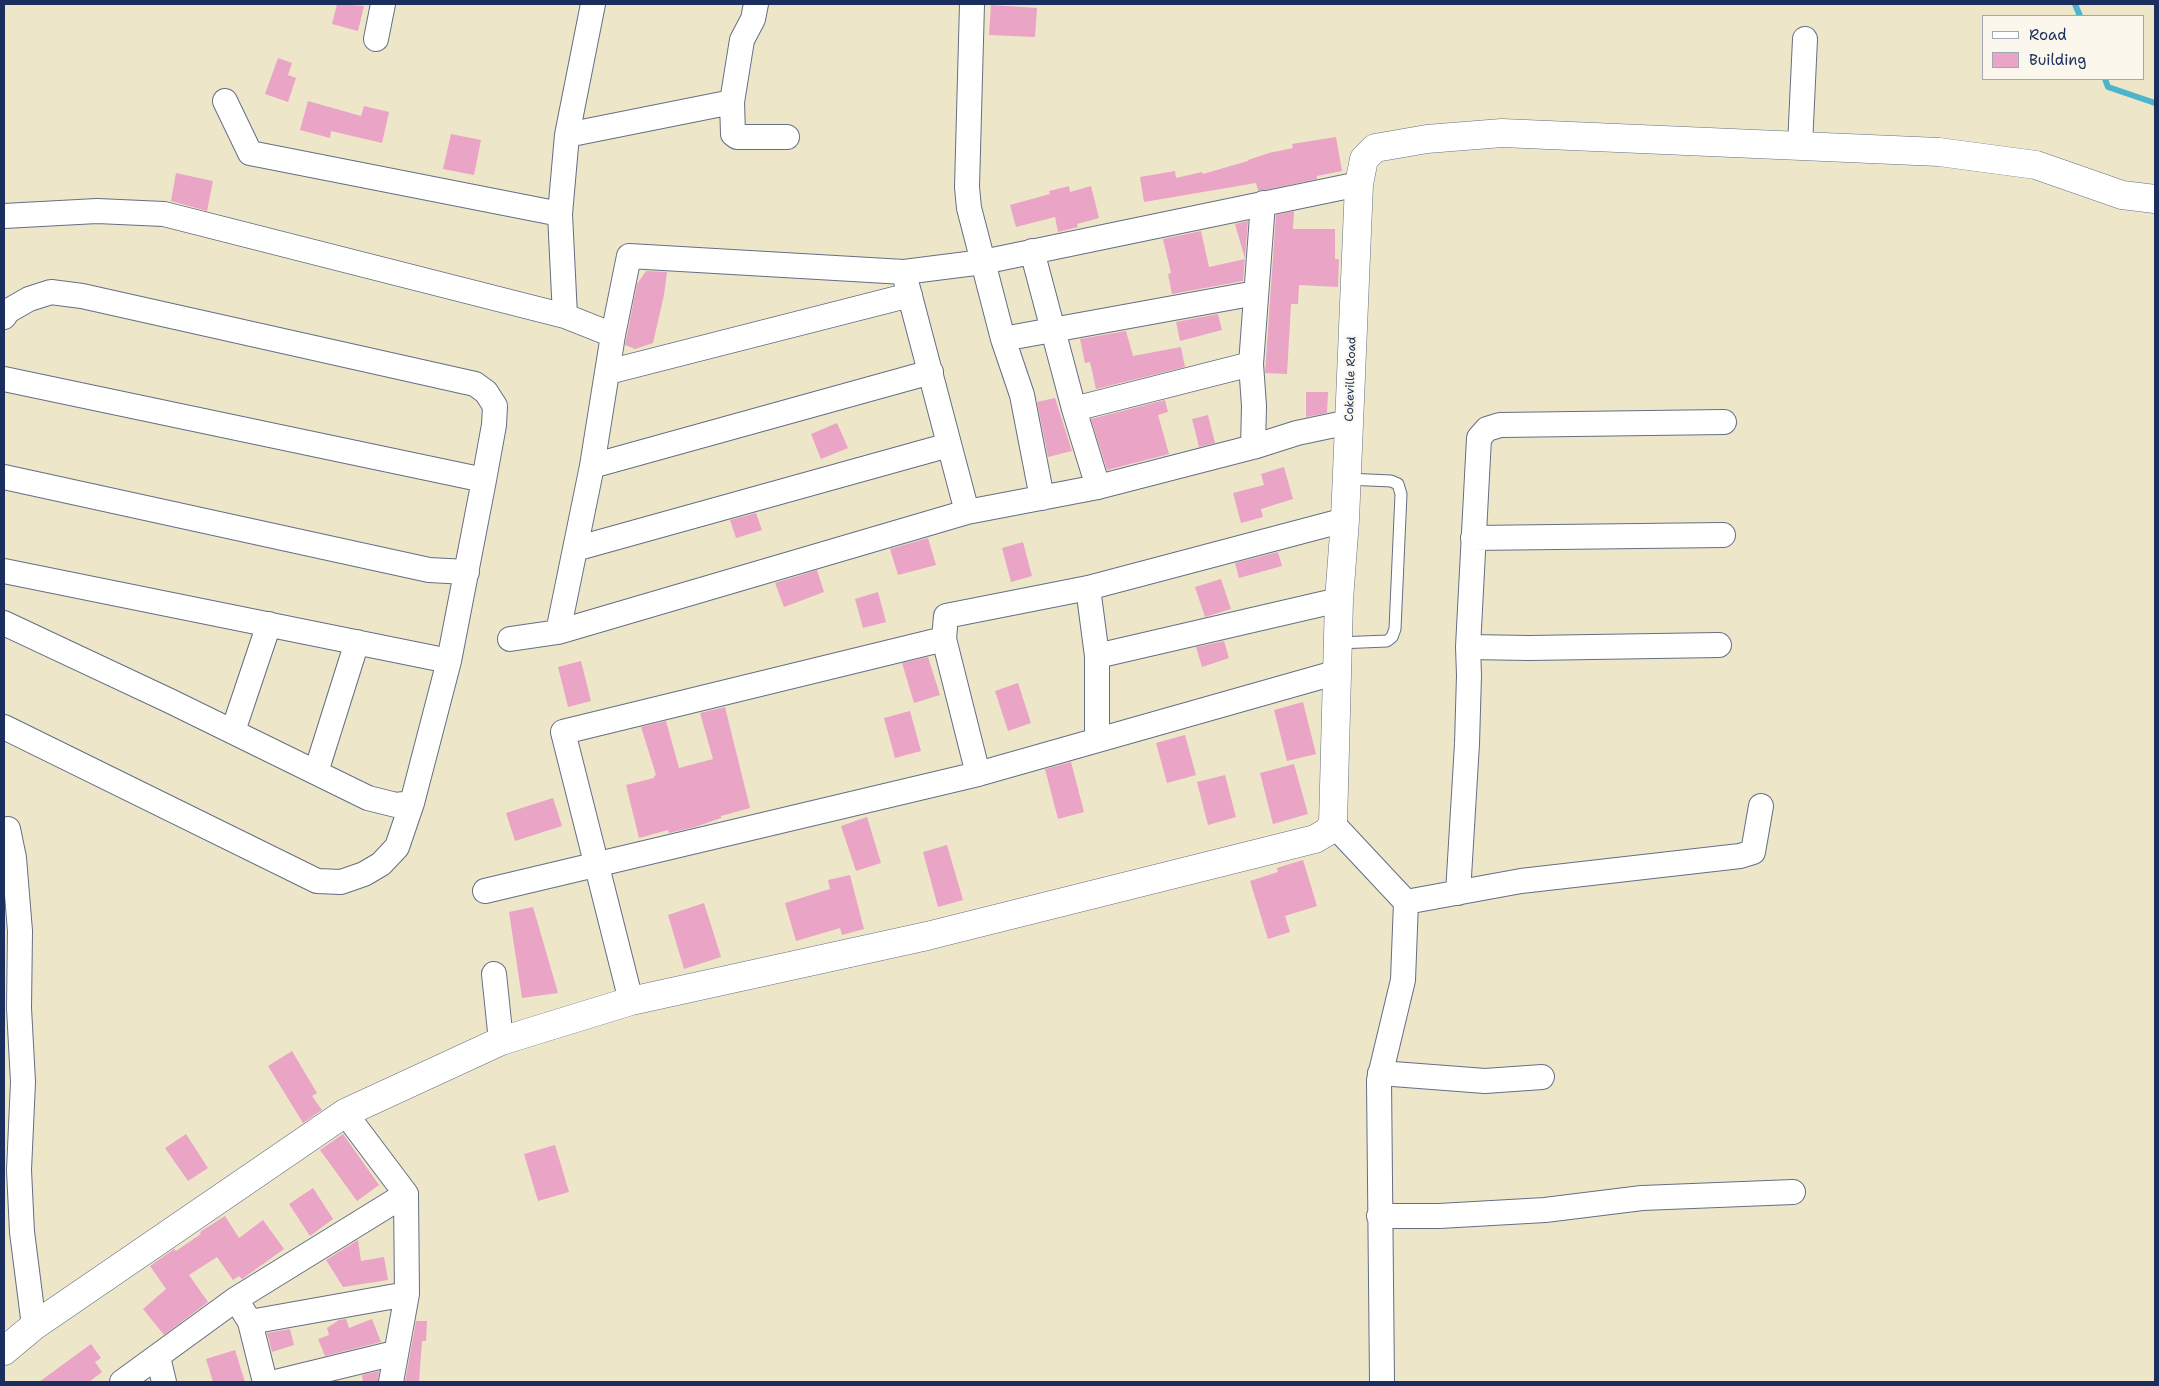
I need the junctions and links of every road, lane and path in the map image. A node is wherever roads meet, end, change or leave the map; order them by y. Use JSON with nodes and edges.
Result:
{"nodes":[{"id":1,"x":383,"y":4,"type":"edge"},
{"id":2,"x":593,"y":4,"type":"edge"},
{"id":3,"x":756,"y":4,"type":"edge"},
{"id":4,"x":972,"y":4,"type":"edge"},
{"id":5,"x":376,"y":39,"type":"dead end"},
{"id":6,"x":1805,"y":40,"type":"dead end"},
{"id":7,"x":225,"y":101,"type":"dead end"},
{"id":8,"x":732,"y":102,"type":"junction"},
{"id":9,"x":567,"y":135,"type":"junction"},
{"id":10,"x":786,"y":137,"type":"dead end"},
{"id":11,"x":1800,"y":145,"type":"junction"},
{"id":12,"x":1362,"y":172,"type":"junction"},
{"id":13,"x":2155,"y":199,"type":"edge"},
{"id":14,"x":1263,"y":203,"type":"junction"},
{"id":15,"x":560,"y":214,"type":"junction"},
{"id":16,"x":4,"y":216,"type":"edge"},
{"id":17,"x":1032,"y":251,"type":"junction"},
{"id":18,"x":984,"y":262,"type":"junction"},
{"id":19,"x":904,"y":272,"type":"junction"},
{"id":20,"x":1256,"y":293,"type":"junction"},
{"id":21,"x":910,"y":295,"type":"junction"},
{"id":22,"x":565,"y":316,"type":"junction"},
{"id":23,"x":4,"y":317,"type":"edge"},
{"id":24,"x":1053,"y":330,"type":"junction"},
{"id":25,"x":613,"y":335,"type":"junction"},
{"id":26,"x":1002,"y":339,"type":"junction"},
{"id":27,"x":1251,"y":364,"type":"junction"},
{"id":28,"x":608,"y":372,"type":"junction"},
{"id":29,"x":930,"y":372,"type":"junction"},
{"id":30,"x":4,"y":379,"type":"edge"},
{"id":31,"x":1074,"y":409,"type":"junction"},
{"id":32,"x":1350,"y":422,"type":"junction"},
{"id":33,"x":1724,"y":422,"type":"dead end"},
{"id":34,"x":950,"y":445,"type":"junction"},
{"id":35,"x":1253,"y":447,"type":"junction"},
{"id":36,"x":592,"y":466,"type":"junction"},
{"id":37,"x":4,"y":477,"type":"edge"},
{"id":38,"x":1347,"y":479,"type":"junction"},
{"id":39,"x":484,"y":480,"type":"junction"},
{"id":40,"x":1098,"y":487,"type":"junction"},
{"id":41,"x":1042,"y":498,"type":"junction"},
{"id":42,"x":967,"y":512,"type":"junction"},
{"id":43,"x":1345,"y":520,"type":"junction"},
{"id":44,"x":1723,"y":534,"type":"dead end"},
{"id":45,"x":1473,"y":538,"type":"junction"},
{"id":46,"x":575,"y":548,"type":"junction"},
{"id":47,"x":4,"y":570,"type":"edge"},
{"id":48,"x":467,"y":572,"type":"junction"},
{"id":49,"x":1088,"y":588,"type":"junction"},
{"id":50,"x":1338,"y":600,"type":"junction"},
{"id":51,"x":4,"y":623,"type":"edge"},
{"id":52,"x":270,"y":624,"type":"junction"},
{"id":53,"x":558,"y":632,"type":"junction"},
{"id":54,"x":510,"y":639,"type":"dead end"},
{"id":55,"x":944,"y":640,"type":"junction"},
{"id":56,"x":357,"y":642,"type":"junction"},
{"id":57,"x":1338,"y":643,"type":"junction"},
{"id":58,"x":1719,"y":645,"type":"dead end"},
{"id":59,"x":1468,"y":647,"type":"junction"},
{"id":60,"x":1097,"y":656,"type":"junction"},
{"id":61,"x":449,"y":661,"type":"junction"},
{"id":62,"x":1338,"y":672,"type":"junction"},
{"id":63,"x":4,"y":727,"type":"edge"},
{"id":64,"x":232,"y":731,"type":"junction"},
{"id":65,"x":1097,"y":740,"type":"junction"},
{"id":66,"x":316,"y":772,"type":"junction"},
{"id":67,"x":978,"y":774,"type":"junction"},
{"id":68,"x":412,"y":803,"type":"junction"},
{"id":69,"x":1762,"y":806,"type":"dead end"},
{"id":70,"x":1333,"y":824,"type":"junction"},
{"id":71,"x":8,"y":829,"type":"dead end"},
{"id":72,"x":595,"y":865,"type":"junction"},
{"id":73,"x":485,"y":891,"type":"dead end"},
{"id":74,"x":1458,"y":892,"type":"junction"},
{"id":75,"x":1406,"y":902,"type":"junction"},
{"id":76,"x":494,"y":974,"type":"dead end"},
{"id":77,"x":631,"y":1002,"type":"junction"},
{"id":78,"x":501,"y":1041,"type":"junction"},
{"id":79,"x":1380,"y":1073,"type":"junction"},
{"id":80,"x":1542,"y":1077,"type":"dead end"},
{"id":81,"x":345,"y":1113,"type":"junction"},
{"id":82,"x":1793,"y":1192,"type":"dead end"},
{"id":83,"x":406,"y":1194,"type":"junction"},
{"id":84,"x":1379,"y":1216,"type":"junction"},
{"id":85,"x":407,"y":1294,"type":"junction"},
{"id":86,"x":236,"y":1298,"type":"junction"},
{"id":87,"x":250,"y":1322,"type":"junction"},
{"id":88,"x":34,"y":1326,"type":"junction"},
{"id":89,"x":4,"y":1351,"type":"edge"},
{"id":90,"x":395,"y":1353,"type":"junction"},
{"id":91,"x":158,"y":1357,"type":"junction"},
{"id":92,"x":122,"y":1382,"type":"edge"},
{"id":93,"x":164,"y":1382,"type":"edge"},
{"id":94,"x":265,"y":1382,"type":"edge"},
{"id":95,"x":276,"y":1382,"type":"edge"},
{"id":96,"x":391,"y":1382,"type":"edge"},
{"id":97,"x":1382,"y":1382,"type":"edge"}],
"edges":[{"from":1,"to":5,"type":"street"},
{"from":2,"to":9,"type":"street"},
{"from":3,"to":8,"type":"street"},
{"from":4,"to":18,"type":"street"},
{"from":6,"to":11,"type":"street"},
{"from":7,"to":15,"type":"street"},
{"from":8,"to":9,"type":"street"},
{"from":8,"to":10,"type":"street"},
{"from":9,"to":15,"type":"street"},
{"from":11,"to":12,"type":"street"},
{"from":11,"to":13,"type":"street"},
{"from":12,"to":14,"type":"street"},
{"from":12,"to":32,"type":"street","name":"Cokeville Road"},
{"from":14,"to":17,"type":"street"},
{"from":14,"to":20,"type":"street"},
{"from":15,"to":22,"type":"street"},
{"from":16,"to":22,"type":"street"},
{"from":17,"to":18,"type":"street"},
{"from":17,"to":24,"type":"street"},
{"from":18,"to":19,"type":"street"},
{"from":18,"to":26,"type":"street"},
{"from":19,"to":21,"type":"street"},
{"from":19,"to":25,"type":"street"},
{"from":20,"to":24,"type":"street"},
{"from":20,"to":27,"type":"street"},
{"from":21,"to":28,"type":"street"},
{"from":21,"to":29,"type":"street"},
{"from":22,"to":25,"type":"street"},
{"from":23,"to":39,"type":"street"},
{"from":24,"to":26,"type":"street"},
{"from":24,"to":31,"type":"street"},
{"from":25,"to":28,"type":"street"},
{"from":26,"to":41,"type":"street"},
{"from":27,"to":31,"type":"street"},
{"from":27,"to":35,"type":"street"},
{"from":28,"to":36,"type":"street"},
{"from":29,"to":34,"type":"street"},
{"from":29,"to":36,"type":"street"},
{"from":30,"to":39,"type":"street"},
{"from":31,"to":40,"type":"street"},
{"from":32,"to":35,"type":"street"},
{"from":32,"to":38,"type":"street","name":"Cokeville Road"},
{"from":33,"to":45,"type":"street"},
{"from":34,"to":42,"type":"street"},
{"from":34,"to":46,"type":"street"},
{"from":35,"to":40,"type":"street"},
{"from":36,"to":46,"type":"street"},
{"from":37,"to":48,"type":"street"},
{"from":38,"to":43,"type":"street","name":"Cokeville Road"},
{"from":38,"to":57,"type":"lane"},
{"from":39,"to":48,"type":"street"},
{"from":40,"to":41,"type":"street"},
{"from":41,"to":42,"type":"street"},
{"from":42,"to":53,"type":"street"},
{"from":43,"to":49,"type":"street"},
{"from":43,"to":50,"type":"street","name":"Cokeville Road"},
{"from":44,"to":45,"type":"street"},
{"from":45,"to":59,"type":"street"},
{"from":46,"to":53,"type":"street"},
{"from":47,"to":52,"type":"street"},
{"from":48,"to":61,"type":"street"},
{"from":49,"to":55,"type":"street"},
{"from":49,"to":60,"type":"street"},
{"from":50,"to":57,"type":"street","name":"Cokeville Road"},
{"from":50,"to":60,"type":"street"},
{"from":51,"to":64,"type":"street"},
{"from":52,"to":56,"type":"street"},
{"from":52,"to":64,"type":"street"},
{"from":53,"to":54,"type":"street"},
{"from":55,"to":67,"type":"street"},
{"from":55,"to":72,"type":"street"},
{"from":56,"to":61,"type":"street"},
{"from":56,"to":66,"type":"street"},
{"from":57,"to":62,"type":"street","name":"Cokeville Road"},
{"from":58,"to":59,"type":"street"},
{"from":59,"to":74,"type":"street"},
{"from":60,"to":65,"type":"street"},
{"from":61,"to":68,"type":"street"},
{"from":62,"to":65,"type":"street"},
{"from":62,"to":70,"type":"street","name":"Cokeville Road"},
{"from":63,"to":68,"type":"street"},
{"from":64,"to":66,"type":"street"},
{"from":65,"to":67,"type":"street"},
{"from":66,"to":68,"type":"street"},
{"from":67,"to":72,"type":"street"},
{"from":69,"to":74,"type":"street"},
{"from":70,"to":75,"type":"street"},
{"from":70,"to":77,"type":"street"},
{"from":71,"to":88,"type":"street"},
{"from":72,"to":73,"type":"street"},
{"from":72,"to":77,"type":"street"},
{"from":74,"to":75,"type":"street"},
{"from":75,"to":79,"type":"street"},
{"from":76,"to":78,"type":"street"},
{"from":77,"to":78,"type":"street"},
{"from":78,"to":81,"type":"street"},
{"from":79,"to":80,"type":"street"},
{"from":79,"to":84,"type":"street"},
{"from":81,"to":83,"type":"street"},
{"from":81,"to":88,"type":"street"},
{"from":82,"to":84,"type":"street"},
{"from":83,"to":85,"type":"street"},
{"from":83,"to":86,"type":"street"},
{"from":84,"to":97,"type":"street"},
{"from":85,"to":87,"type":"street"},
{"from":85,"to":90,"type":"street"},
{"from":86,"to":87,"type":"street"},
{"from":86,"to":91,"type":"street"},
{"from":87,"to":94,"type":"street"},
{"from":88,"to":89,"type":"street"},
{"from":90,"to":95,"type":"street"},
{"from":90,"to":96,"type":"street"},
{"from":91,"to":92,"type":"street"},
{"from":91,"to":93,"type":"street"}]}
